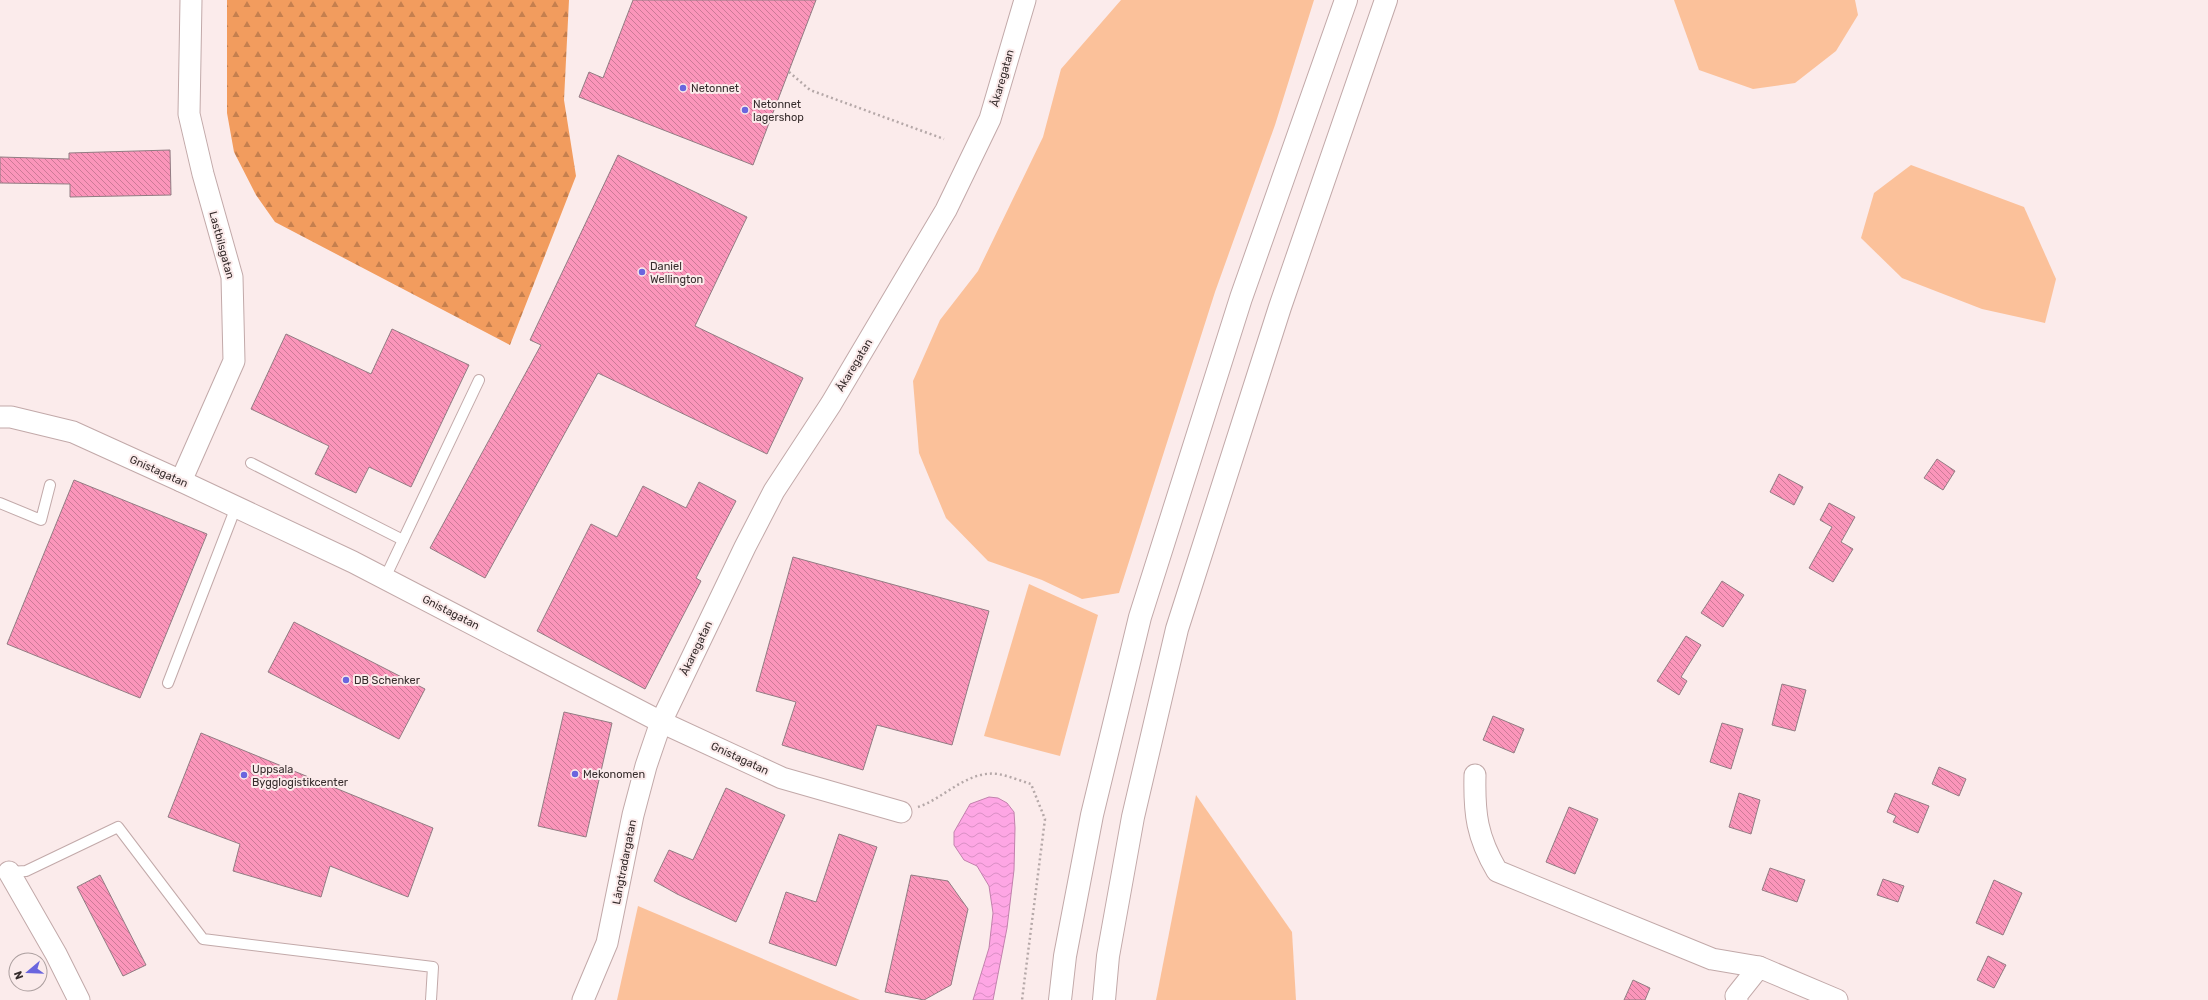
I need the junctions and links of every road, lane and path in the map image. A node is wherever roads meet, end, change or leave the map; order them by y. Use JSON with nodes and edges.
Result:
{"nodes":[{"id":1,"x":191,"y":0,"type":"edge"},
{"id":2,"x":1025,"y":0,"type":"edge"},
{"id":3,"x":1346,"y":0,"type":"edge"},
{"id":4,"x":1386,"y":0,"type":"edge"},
{"id":5,"x":789,"y":72,"type":"dead end"},
{"id":6,"x":944,"y":139,"type":"dead end"},
{"id":7,"x":479,"y":380,"type":"dead end"},
{"id":8,"x":0,"y":417,"type":"edge"},
{"id":9,"x":252,"y":464,"type":"dead end"},
{"id":10,"x":182,"y":481,"type":"junction"},
{"id":11,"x":50,"y":485,"type":"dead end"},
{"id":12,"x":0,"y":503,"type":"edge"},
{"id":13,"x":236,"y":506,"type":"junction"},
{"id":14,"x":403,"y":540,"type":"junction"},
{"id":15,"x":385,"y":578,"type":"junction"},
{"id":16,"x":168,"y":682,"type":"dead end"},
{"id":17,"x":661,"y":722,"type":"junction"},
{"id":18,"x":1475,"y":775,"type":"dead end"},
{"id":19,"x":901,"y":812,"type":"joint"},
{"id":20,"x":9,"y":872,"type":"joint"},
{"id":21,"x":1759,"y":966,"type":"junction"},
{"id":22,"x":78,"y":1000,"type":"edge"},
{"id":23,"x":431,"y":1000,"type":"edge"},
{"id":24,"x":583,"y":1000,"type":"edge"},
{"id":25,"x":1022,"y":1000,"type":"edge"},
{"id":26,"x":1060,"y":1000,"type":"edge"},
{"id":27,"x":1104,"y":1000,"type":"edge"},
{"id":28,"x":1737,"y":1000,"type":"edge"},
{"id":29,"x":1837,"y":1000,"type":"edge"}],
"edges":[{"from":1,"to":10,"type":"street","name":"Lastbilsgatan"},
{"from":2,"to":17,"type":"street","name":"Åkaregatan"},
{"from":3,"to":26,"type":"highway"},
{"from":4,"to":27,"type":"highway"},
{"from":5,"to":6,"type":"path"},
{"from":7,"to":14,"type":"lane"},
{"from":8,"to":10,"type":"street","name":"Gnistagatan"},
{"from":9,"to":14,"type":"lane"},
{"from":10,"to":13,"type":"street","name":"Gnistagatan"},
{"from":11,"to":12,"type":"lane"},
{"from":13,"to":15,"type":"street","name":"Gnistagatan"},
{"from":13,"to":16,"type":"lane"},
{"from":14,"to":15,"type":"lane"},
{"from":15,"to":17,"type":"street","name":"Gnistagatan"},
{"from":17,"to":19,"type":"street","name":"Gnistagatan"},
{"from":17,"to":24,"type":"street","name":"Långtradargatan"},
{"from":18,"to":21,"type":"street"},
{"from":19,"to":25,"type":"path"},
{"from":20,"to":22,"type":"street"},
{"from":20,"to":23,"type":"lane"},
{"from":21,"to":28,"type":"street"},
{"from":21,"to":29,"type":"street"}]}
